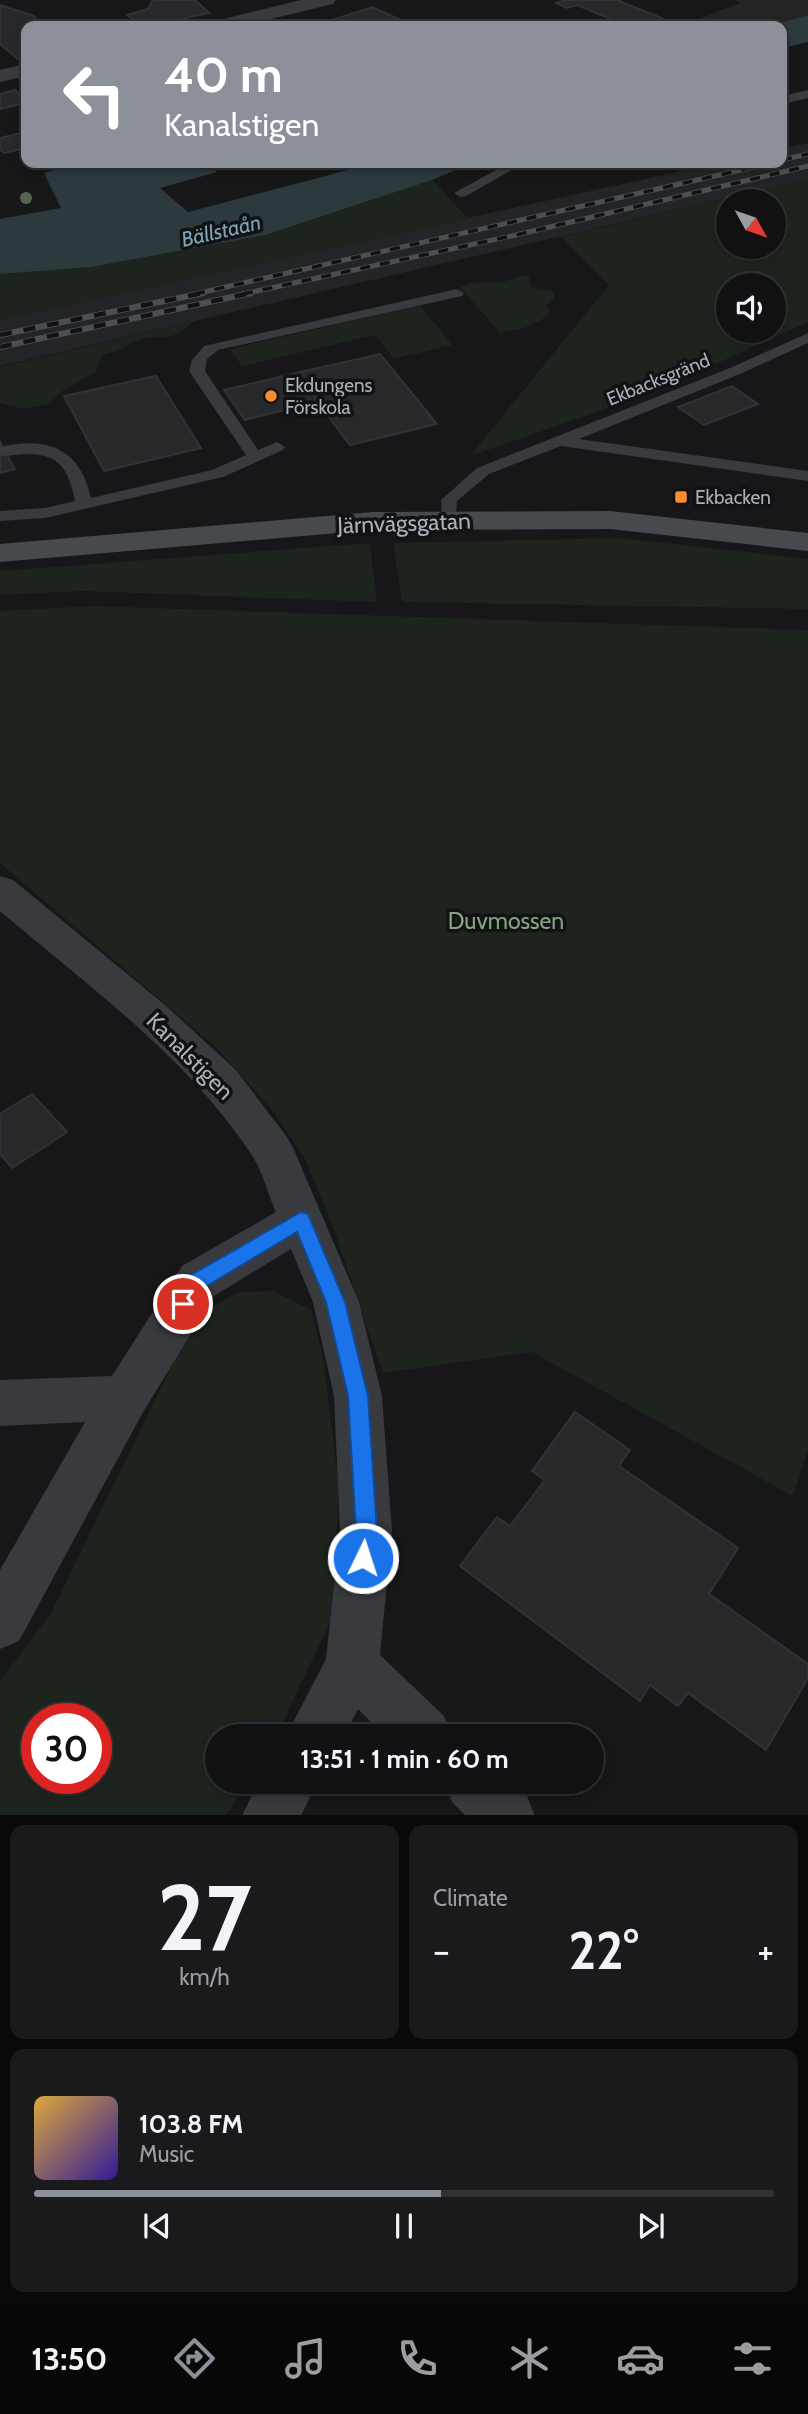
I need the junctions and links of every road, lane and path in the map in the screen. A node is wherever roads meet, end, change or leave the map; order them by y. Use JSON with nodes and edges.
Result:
{"nodes":[{"id":1,"x":228,"y":0,"type":"edge"},
{"id":2,"x":326,"y":0,"type":"edge"},
{"id":3,"x":255,"y":21,"type":"edge"},
{"id":4,"x":259,"y":21,"type":"edge"},
{"id":5,"x":21,"y":71,"type":"edge"},
{"id":6,"x":0,"y":76,"type":"edge"},
{"id":7,"x":808,"y":94,"type":"edge"},
{"id":8,"x":787,"y":99,"type":"edge"},
{"id":9,"x":508,"y":168,"type":"edge"},
{"id":10,"x":461,"y":193,"type":"dead end"},
{"id":11,"x":457,"y":293,"type":"dead end"},
{"id":12,"x":808,"y":337,"type":"edge"},
{"id":13,"x":560,"y":440,"type":"junction"},
{"id":14,"x":277,"y":447,"type":"dead end"},
{"id":15,"x":5,"y":451,"type":"dead end"},
{"id":16,"x":255,"y":457,"type":"junction"},
{"id":17,"x":808,"y":476,"type":"edge"},
{"id":18,"x":84,"y":504,"type":"junction"},
{"id":19,"x":0,"y":516,"type":"edge"},
{"id":20,"x":449,"y":521,"type":"junction"},
{"id":21,"x":808,"y":542,"type":"edge"},
{"id":22,"x":0,"y":553,"type":"edge"},
{"id":23,"x":0,"y":890,"type":"edge"},
{"id":24,"x":301,"y":1220,"type":"junction"},
{"id":25,"x":125,"y":1398,"type":"junction"},
{"id":26,"x":0,"y":1403,"type":"edge"},
{"id":27,"x":0,"y":1622,"type":"edge"},
{"id":28,"x":352,"y":1665,"type":"junction"},
{"id":29,"x":320,"y":1724,"type":"edge"},
{"id":30,"x":413,"y":1724,"type":"edge"},
{"id":31,"x":282,"y":1794,"type":"edge"},
{"id":32,"x":485,"y":1794,"type":"edge"},
{"id":33,"x":270,"y":1815,"type":"edge"},
{"id":34,"x":507,"y":1815,"type":"edge"}],
"edges":[{"from":1,"to":3,"type":"street"},
{"from":2,"to":4,"type":"street"},
{"from":5,"to":6,"type":"street"},
{"from":7,"to":8,"type":"lane"},
{"from":9,"to":10,"type":"lane"},
{"from":11,"to":16,"type":"lane"},
{"from":12,"to":13,"type":"lane","name":"Ekbacksgränd"},
{"from":13,"to":17,"type":"lane"},
{"from":13,"to":20,"type":"lane","name":"Ekbacksgränd"},
{"from":14,"to":16,"type":"lane"},
{"from":15,"to":18,"type":"lane"},
{"from":16,"to":18,"type":"lane"},
{"from":18,"to":19,"type":"lane"},
{"from":20,"to":21,"type":"street","name":"Järnvägsgatan"},
{"from":20,"to":22,"type":"street","name":"Järnvägsgatan"},
{"from":23,"to":24,"type":"street","name":"Kanalstigen"},
{"from":24,"to":25,"type":"street"},
{"from":24,"to":28,"type":"street","name":"Kanalstigen"},
{"from":25,"to":26,"type":"street"},
{"from":25,"to":27,"type":"street"},
{"from":28,"to":29,"type":"street"},
{"from":28,"to":30,"type":"street"},
{"from":31,"to":33,"type":"street"},
{"from":32,"to":34,"type":"street"}]}
